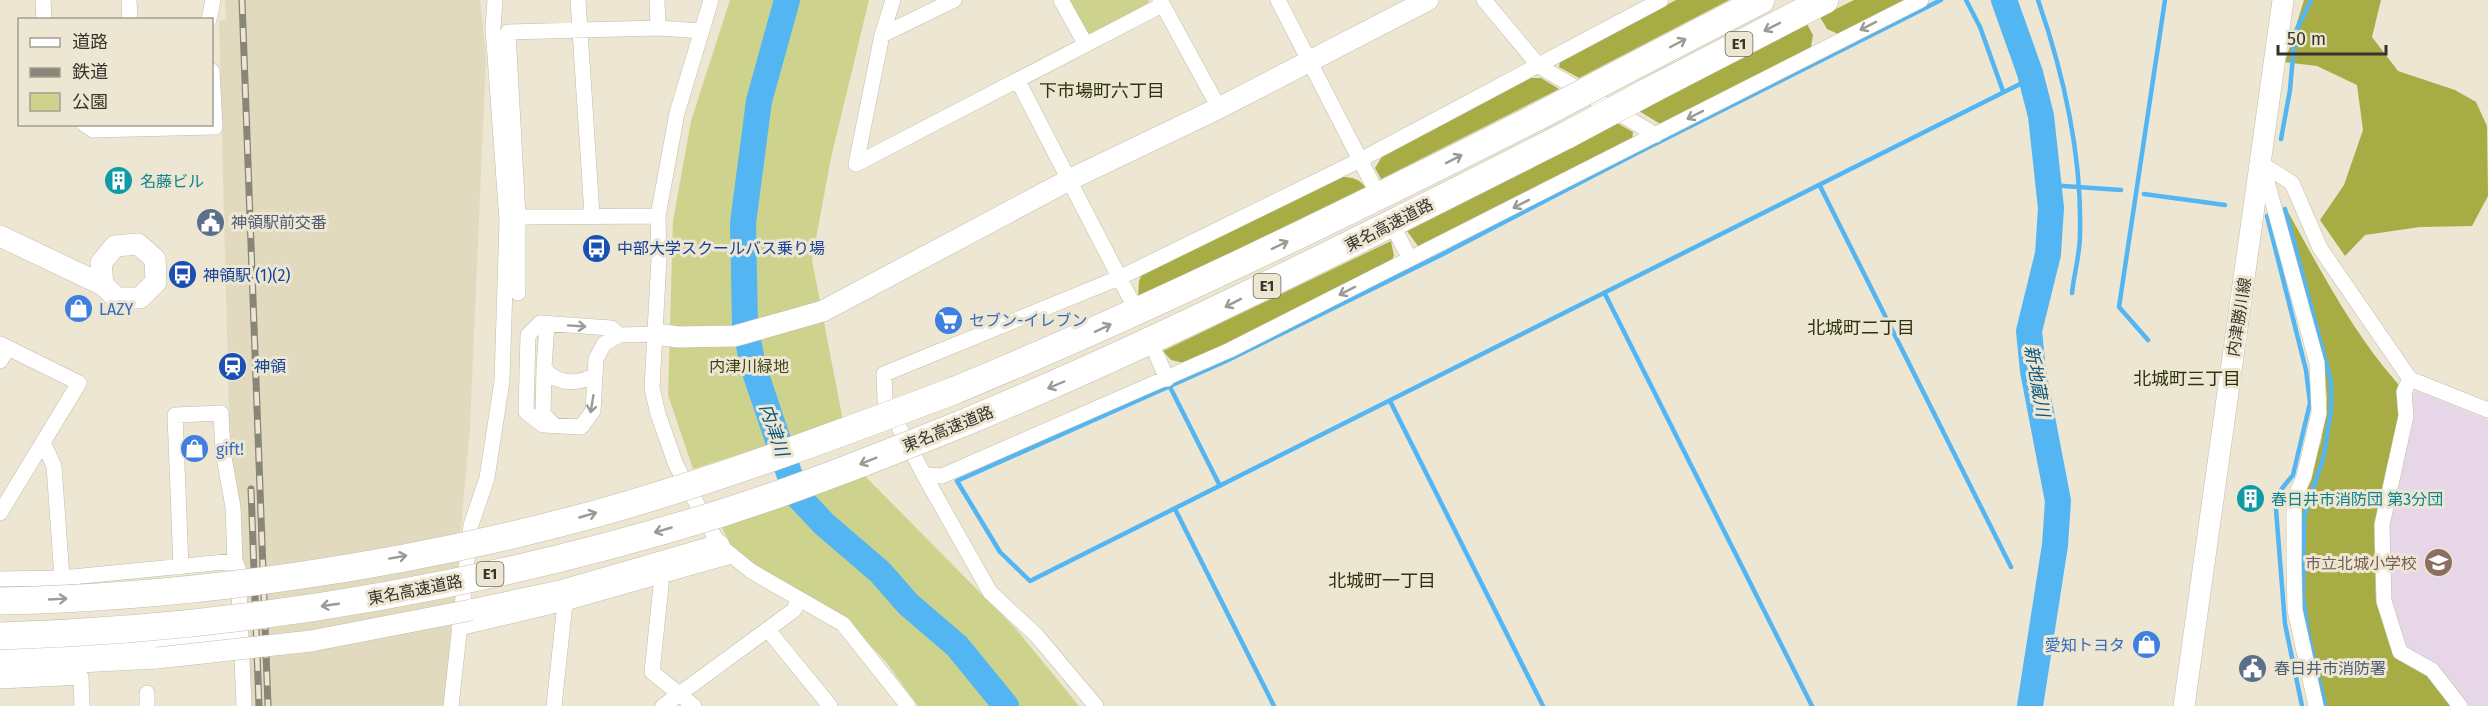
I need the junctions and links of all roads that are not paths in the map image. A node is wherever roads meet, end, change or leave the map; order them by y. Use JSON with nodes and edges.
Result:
{"nodes":[{"id":1,"x":43,"y":0,"type":"edge"},
{"id":2,"x":129,"y":0,"type":"edge"},
{"id":3,"x":213,"y":0,"type":"edge"},
{"id":4,"x":495,"y":0,"type":"edge"},
{"id":5,"x":578,"y":0,"type":"edge"},
{"id":6,"x":657,"y":0,"type":"edge"},
{"id":7,"x":711,"y":0,"type":"edge"},
{"id":8,"x":893,"y":0,"type":"edge"},
{"id":9,"x":954,"y":0,"type":"edge"},
{"id":10,"x":1061,"y":0,"type":"edge"},
{"id":11,"x":1278,"y":0,"type":"edge"},
{"id":12,"x":1428,"y":0,"type":"edge"},
{"id":13,"x":1484,"y":0,"type":"edge"},
{"id":14,"x":1661,"y":0,"type":"edge"},
{"id":15,"x":1761,"y":0,"type":"edge"},
{"id":16,"x":1825,"y":0,"type":"edge"},
{"id":17,"x":1921,"y":0,"type":"edge"},
{"id":18,"x":2283,"y":0,"type":"edge"},
{"id":19,"x":1161,"y":3,"type":"edge"},
{"id":20,"x":44,"y":18,"type":"edge"},
{"id":21,"x":130,"y":18,"type":"edge"},
{"id":22,"x":209,"y":18,"type":"edge"},
{"id":23,"x":658,"y":28,"type":"junction"},
{"id":24,"x":581,"y":30,"type":"junction"},
{"id":25,"x":702,"y":31,"type":"junction"},
{"id":26,"x":882,"y":35,"type":"junction"},
{"id":27,"x":1086,"y":45,"type":"junction"},
{"id":28,"x":1310,"y":61,"type":"junction"},
{"id":29,"x":1539,"y":66,"type":"junction"},
{"id":30,"x":1018,"y":81,"type":"junction"},
{"id":31,"x":213,"y":90,"type":"edge"},
{"id":32,"x":1219,"y":108,"type":"junction"},
{"id":33,"x":87,"y":126,"type":"edge"},
{"id":34,"x":134,"y":126,"type":"edge"},
{"id":35,"x":1656,"y":135,"type":"junction"},
{"id":36,"x":1360,"y":160,"type":"junction"},
{"id":37,"x":2262,"y":164,"type":"junction"},
{"id":38,"x":1069,"y":180,"type":"junction"},
{"id":39,"x":1372,"y":183,"type":"dead end"},
{"id":40,"x":592,"y":215,"type":"junction"},
{"id":41,"x":658,"y":216,"type":"junction"},
{"id":42,"x":518,"y":217,"type":"junction"},
{"id":43,"x":0,"y":236,"type":"edge"},
{"id":44,"x":1398,"y":236,"type":"dead end"},
{"id":45,"x":1410,"y":259,"type":"junction"},
{"id":46,"x":1121,"y":277,"type":"junction"},
{"id":47,"x":103,"y":285,"type":"dead end"},
{"id":48,"x":518,"y":293,"type":"dead end"},
{"id":49,"x":1131,"y":300,"type":"dead end"},
{"id":50,"x":547,"y":324,"type":"junction"},
{"id":51,"x":656,"y":334,"type":"junction"},
{"id":52,"x":619,"y":335,"type":"junction"},
{"id":53,"x":3,"y":351,"type":"edge"},
{"id":54,"x":1157,"y":356,"type":"dead end"},
{"id":55,"x":544,"y":368,"type":"junction"},
{"id":56,"x":595,"y":375,"type":"junction"},
{"id":57,"x":1167,"y":379,"type":"junction"},
{"id":58,"x":2410,"y":379,"type":"junction"},
{"id":59,"x":2488,"y":410,"type":"edge"},
{"id":60,"x":554,"y":425,"type":"junction"},
{"id":61,"x":43,"y":442,"type":"junction"},
{"id":62,"x":924,"y":475,"type":"junction"},
{"id":63,"x":0,"y":513,"type":"edge"},
{"id":64,"x":725,"y":551,"type":"junction"},
{"id":65,"x":235,"y":561,"type":"junction"},
{"id":66,"x":174,"y":568,"type":"junction"},
{"id":67,"x":662,"y":576,"type":"junction"},
{"id":68,"x":62,"y":578,"type":"junction"},
{"id":69,"x":0,"y":579,"type":"edge"},
{"id":70,"x":798,"y":599,"type":"junction"},
{"id":71,"x":0,"y":601,"type":"edge"},
{"id":72,"x":565,"y":603,"type":"junction"},
{"id":73,"x":459,"y":628,"type":"junction"},
{"id":74,"x":768,"y":630,"type":"junction"},
{"id":75,"x":240,"y":634,"type":"junction"},
{"id":76,"x":0,"y":636,"type":"edge"},
{"id":77,"x":162,"y":650,"type":"junction"},
{"id":78,"x":0,"y":652,"type":"edge"},
{"id":79,"x":0,"y":666,"type":"edge"},
{"id":80,"x":0,"y":681,"type":"edge"},
{"id":81,"x":679,"y":694,"type":"junction"},
{"id":82,"x":824,"y":703,"type":"edge"},
{"id":83,"x":82,"y":706,"type":"edge"},
{"id":84,"x":244,"y":706,"type":"edge"},
{"id":85,"x":451,"y":706,"type":"edge"},
{"id":86,"x":555,"y":706,"type":"edge"},
{"id":87,"x":663,"y":706,"type":"edge"},
{"id":88,"x":694,"y":706,"type":"edge"},
{"id":89,"x":908,"y":706,"type":"edge"},
{"id":90,"x":1096,"y":706,"type":"edge"},
{"id":91,"x":2184,"y":706,"type":"edge"},
{"id":92,"x":2316,"y":706,"type":"edge"},
{"id":93,"x":2460,"y":706,"type":"edge"}],
"edges":[{"from":1,"to":20,"type":"street"},
{"from":2,"to":21,"type":"street"},
{"from":3,"to":22,"type":"street"},
{"from":4,"to":73,"type":"street"},
{"from":5,"to":24,"type":"street"},
{"from":6,"to":23,"type":"street"},
{"from":7,"to":25,"type":"street"},
{"from":8,"to":26,"type":"street"},
{"from":9,"to":26,"type":"street"},
{"from":10,"to":27,"type":"street"},
{"from":11,"to":28,"type":"street"},
{"from":12,"to":28,"type":"street"},
{"from":13,"to":29,"type":"street"},
{"from":14,"to":29,"type":"street"},
{"from":71,"to":15,"type":"highway","name":"東名高速道路","number":"E1","one_way":true,"bridge":true},
{"from":16,"to":76,"type":"highway","name":"東名高速道路","number":"E1","one_way":true,"bridge":true},
{"from":17,"to":35,"type":"street","one_way":true},
{"from":18,"to":37,"type":"street","name":"内津勝川線"},
{"from":19,"to":27,"type":"street"},
{"from":19,"to":32,"type":"street"},
{"from":23,"to":24,"type":"street"},
{"from":23,"to":25,"type":"street"},
{"from":24,"to":40,"type":"street"},
{"from":24,"to":42,"type":"street"},
{"from":25,"to":41,"type":"street"},
{"from":26,"to":30,"type":"street"},
{"from":27,"to":30,"type":"street"},
{"from":28,"to":32,"type":"street"},
{"from":28,"to":36,"type":"street"},
{"from":29,"to":35,"type":"street"},
{"from":29,"to":36,"type":"street"},
{"from":30,"to":38,"type":"street"},
{"from":31,"to":34,"type":"street"},
{"from":32,"to":38,"type":"street"},
{"from":33,"to":34,"type":"street"},
{"from":35,"to":45,"type":"street","one_way":true},
{"from":36,"to":39,"type":"street"},
{"from":36,"to":46,"type":"street"},
{"from":37,"to":58,"type":"street"},
{"from":37,"to":91,"type":"street","name":"内津勝川線"},
{"from":37,"to":92,"type":"street"},
{"from":38,"to":46,"type":"street"},
{"from":38,"to":51,"type":"street"},
{"from":40,"to":41,"type":"street"},
{"from":40,"to":42,"type":"street"},
{"from":41,"to":51,"type":"street"},
{"from":42,"to":48,"type":"street"},
{"from":43,"to":47,"type":"street"},
{"from":44,"to":45,"type":"street"},
{"from":45,"to":57,"type":"street","one_way":true},
{"from":46,"to":49,"type":"street"},
{"from":46,"to":62,"type":"street"},
{"from":50,"to":52,"type":"street","one_way":true},
{"from":50,"to":55,"type":"street"},
{"from":50,"to":60,"type":"street"},
{"from":51,"to":52,"type":"street"},
{"from":51,"to":64,"type":"street"},
{"from":52,"to":56,"type":"street"},
{"from":53,"to":61,"type":"street"},
{"from":54,"to":57,"type":"street"},
{"from":55,"to":56,"type":"street"},
{"from":55,"to":60,"type":"street"},
{"from":56,"to":60,"type":"street","one_way":true},
{"from":57,"to":62,"type":"street"},
{"from":58,"to":59,"type":"street"},
{"from":58,"to":93,"type":"street"},
{"from":61,"to":63,"type":"street"},
{"from":61,"to":68,"type":"street"},
{"from":62,"to":90,"type":"street"},
{"from":64,"to":67,"type":"street"},
{"from":64,"to":70,"type":"street"},
{"from":64,"to":77,"type":"street","bridge":true},
{"from":65,"to":66,"type":"street"},
{"from":65,"to":66,"type":"street"},
{"from":65,"to":75,"type":"street"},
{"from":66,"to":68,"type":"street"},
{"from":66,"to":77,"type":"street"},
{"from":67,"to":72,"type":"street"},
{"from":67,"to":81,"type":"street"},
{"from":68,"to":69,"type":"street"},
{"from":70,"to":74,"type":"street"},
{"from":70,"to":89,"type":"street"},
{"from":72,"to":73,"type":"street"},
{"from":72,"to":86,"type":"street"},
{"from":73,"to":85,"type":"street"},
{"from":74,"to":81,"type":"street"},
{"from":74,"to":82,"type":"street"},
{"from":75,"to":77,"type":"street"},
{"from":75,"to":84,"type":"street"},
{"from":77,"to":78,"type":"street"},
{"from":77,"to":79,"type":"street"},
{"from":80,"to":83,"type":"street"},
{"from":81,"to":87,"type":"street"},
{"from":81,"to":88,"type":"street"}]}
